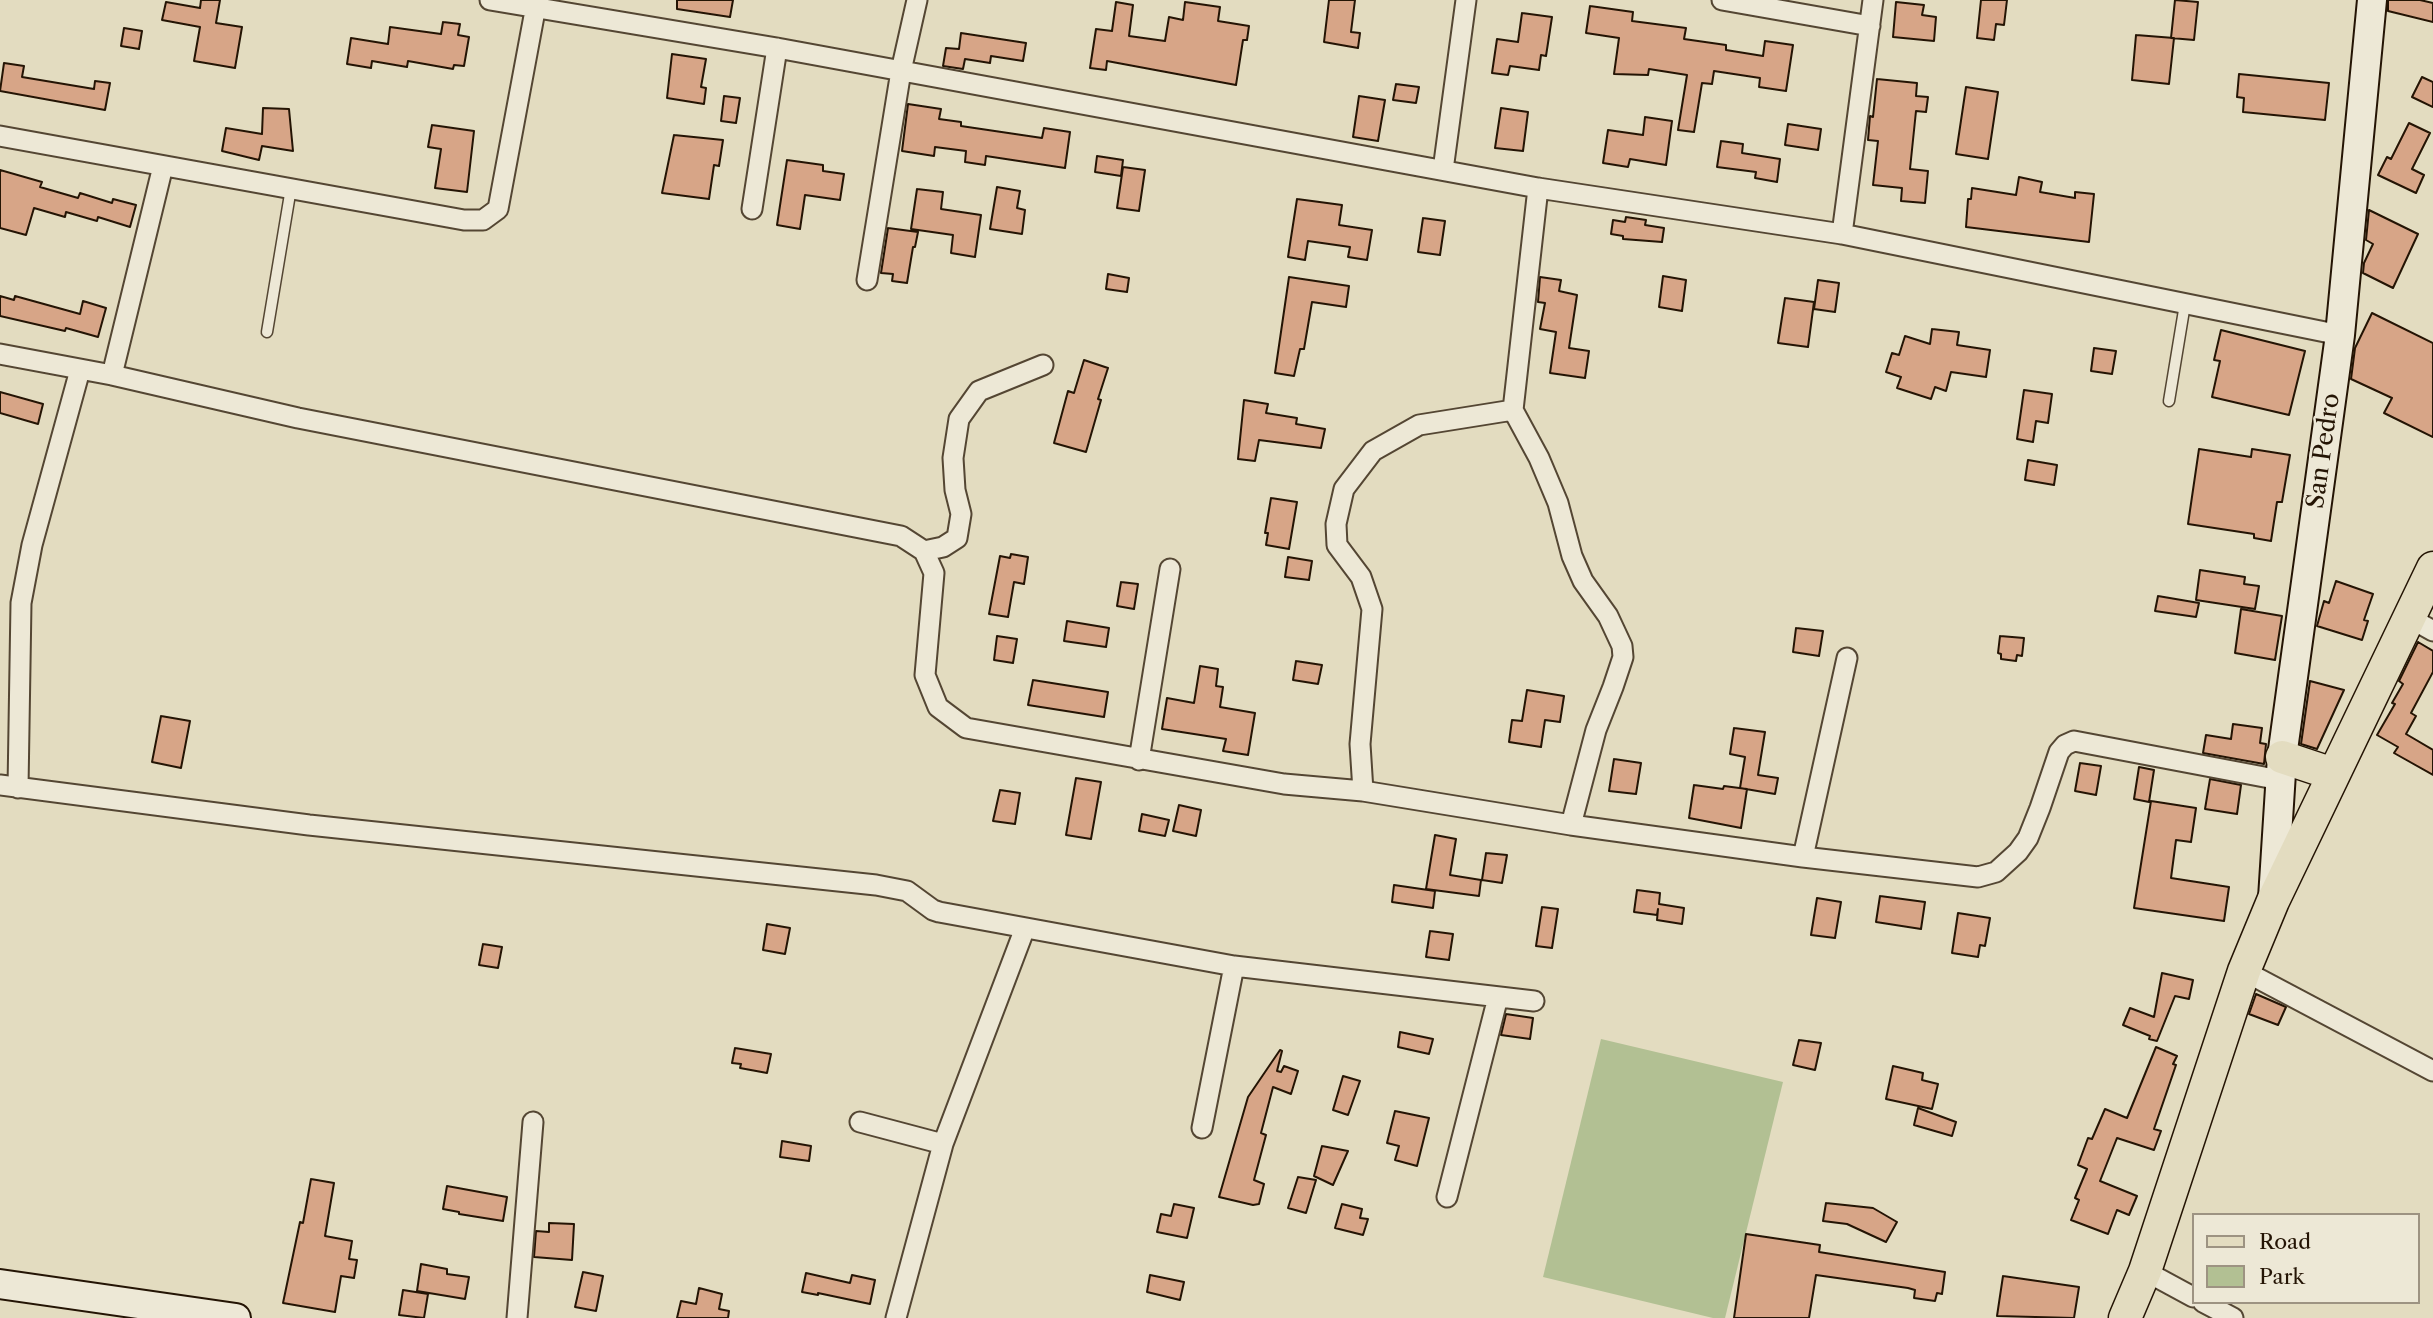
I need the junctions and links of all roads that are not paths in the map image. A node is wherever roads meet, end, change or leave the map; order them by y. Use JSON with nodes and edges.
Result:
{"nodes":[{"id":1,"x":490,"y":0,"type":"edge"},
{"id":2,"x":916,"y":0,"type":"edge"},
{"id":3,"x":1466,"y":0,"type":"edge"},
{"id":4,"x":1722,"y":0,"type":"edge"},
{"id":5,"x":1873,"y":0,"type":"edge"},
{"id":6,"x":2372,"y":0,"type":"edge"},
{"id":7,"x":536,"y":4,"type":"edge"},
{"id":8,"x":1870,"y":26,"type":"junction"},
{"id":9,"x":777,"y":48,"type":"junction"},
{"id":10,"x":901,"y":71,"type":"junction"},
{"id":11,"x":0,"y":136,"type":"edge"},
{"id":12,"x":163,"y":166,"type":"junction"},
{"id":13,"x":1443,"y":170,"type":"junction"},
{"id":14,"x":291,"y":188,"type":"junction"},
{"id":15,"x":1538,"y":188,"type":"junction"},
{"id":16,"x":752,"y":209,"type":"dead end"},
{"id":17,"x":1842,"y":234,"type":"junction"},
{"id":18,"x":867,"y":280,"type":"dead end"},
{"id":19,"x":2185,"y":304,"type":"junction"},
{"id":20,"x":267,"y":332,"type":"dead end"},
{"id":21,"x":2340,"y":335,"type":"junction"},
{"id":22,"x":0,"y":354,"type":"edge"},
{"id":23,"x":1043,"y":365,"type":"dead end"},
{"id":24,"x":80,"y":370,"type":"junction"},
{"id":25,"x":112,"y":375,"type":"junction"},
{"id":26,"x":2169,"y":401,"type":"dead end"},
{"id":27,"x":1513,"y":410,"type":"junction"},
{"id":28,"x":924,"y":551,"type":"junction"},
{"id":29,"x":2433,"y":568,"type":"edge"},
{"id":30,"x":1170,"y":569,"type":"dead end"},
{"id":31,"x":2421,"y":624,"type":"edge"},
{"id":32,"x":1847,"y":658,"type":"dead end"},
{"id":33,"x":1139,"y":760,"type":"junction"},
{"id":34,"x":2281,"y":769,"type":"junction"},
{"id":35,"x":2333,"y":774,"type":"junction"},
{"id":36,"x":9,"y":787,"type":"edge"},
{"id":37,"x":1363,"y":790,"type":"junction"},
{"id":38,"x":1571,"y":825,"type":"junction"},
{"id":39,"x":1803,"y":857,"type":"junction"},
{"id":40,"x":2273,"y":901,"type":"junction"},
{"id":41,"x":1025,"y":928,"type":"junction"},
{"id":42,"x":1234,"y":967,"type":"junction"},
{"id":43,"x":2244,"y":971,"type":"junction"},
{"id":44,"x":1498,"y":997,"type":"junction"},
{"id":45,"x":1534,"y":1001,"type":"dead end"},
{"id":46,"x":2433,"y":1071,"type":"edge"},
{"id":47,"x":533,"y":1122,"type":"dead end"},
{"id":48,"x":860,"y":1122,"type":"dead end"},
{"id":49,"x":1202,"y":1128,"type":"dead end"},
{"id":50,"x":943,"y":1144,"type":"junction"},
{"id":51,"x":1447,"y":1197,"type":"dead end"},
{"id":52,"x":2145,"y":1271,"type":"junction"},
{"id":53,"x":0,"y":1284,"type":"edge"},
{"id":54,"x":2192,"y":1296,"type":"edge"},
{"id":55,"x":2207,"y":1304,"type":"edge"},
{"id":56,"x":236,"y":1318,"type":"edge"},
{"id":57,"x":517,"y":1318,"type":"edge"},
{"id":58,"x":897,"y":1318,"type":"edge"},
{"id":59,"x":2125,"y":1318,"type":"edge"},
{"id":60,"x":2233,"y":1318,"type":"edge"}],
"edges":[{"from":1,"to":7,"type":"street"},
{"from":2,"to":10,"type":"street"},
{"from":3,"to":13,"type":"street"},
{"from":4,"to":8,"type":"street"},
{"from":5,"to":8,"type":"street"},
{"from":6,"to":21,"type":"main road","name":"San Pedro"},
{"from":7,"to":9,"type":"street"},
{"from":7,"to":14,"type":"street"},
{"from":8,"to":17,"type":"street"},
{"from":9,"to":10,"type":"street"},
{"from":9,"to":16,"type":"street"},
{"from":10,"to":13,"type":"street"},
{"from":10,"to":18,"type":"street"},
{"from":11,"to":12,"type":"street"},
{"from":12,"to":14,"type":"street"},
{"from":12,"to":25,"type":"street"},
{"from":13,"to":15,"type":"street"},
{"from":14,"to":20,"type":"lane"},
{"from":15,"to":17,"type":"street"},
{"from":15,"to":27,"type":"street"},
{"from":17,"to":19,"type":"street"},
{"from":19,"to":21,"type":"street"},
{"from":19,"to":26,"type":"lane"},
{"from":21,"to":34,"type":"main road","name":"San Pedro"},
{"from":22,"to":24,"type":"street"},
{"from":23,"to":28,"type":"street"},
{"from":24,"to":25,"type":"street"},
{"from":24,"to":36,"type":"street"},
{"from":25,"to":28,"type":"street"},
{"from":27,"to":37,"type":"street"},
{"from":27,"to":38,"type":"street"},
{"from":28,"to":33,"type":"street"},
{"from":29,"to":31,"type":"main road"},
{"from":30,"to":33,"type":"street"},
{"from":31,"to":35,"type":"main road"},
{"from":32,"to":39,"type":"street"},
{"from":33,"to":37,"type":"street"},
{"from":34,"to":35,"type":"main road"},
{"from":34,"to":39,"type":"street"},
{"from":34,"to":40,"type":"main road","name":"San Pedro"},
{"from":35,"to":40,"type":"main road"},
{"from":36,"to":41,"type":"street"},
{"from":37,"to":38,"type":"street"},
{"from":38,"to":39,"type":"street"},
{"from":40,"to":43,"type":"main road"},
{"from":41,"to":42,"type":"street"},
{"from":41,"to":50,"type":"street"},
{"from":42,"to":44,"type":"street"},
{"from":42,"to":49,"type":"street"},
{"from":43,"to":46,"type":"street"},
{"from":43,"to":52,"type":"main road"},
{"from":44,"to":45,"type":"street"},
{"from":44,"to":51,"type":"street"},
{"from":47,"to":57,"type":"street"},
{"from":48,"to":50,"type":"street"},
{"from":50,"to":58,"type":"street"},
{"from":52,"to":54,"type":"street"},
{"from":52,"to":59,"type":"main road"},
{"from":53,"to":56,"type":"main road"},
{"from":55,"to":60,"type":"street"}]}
